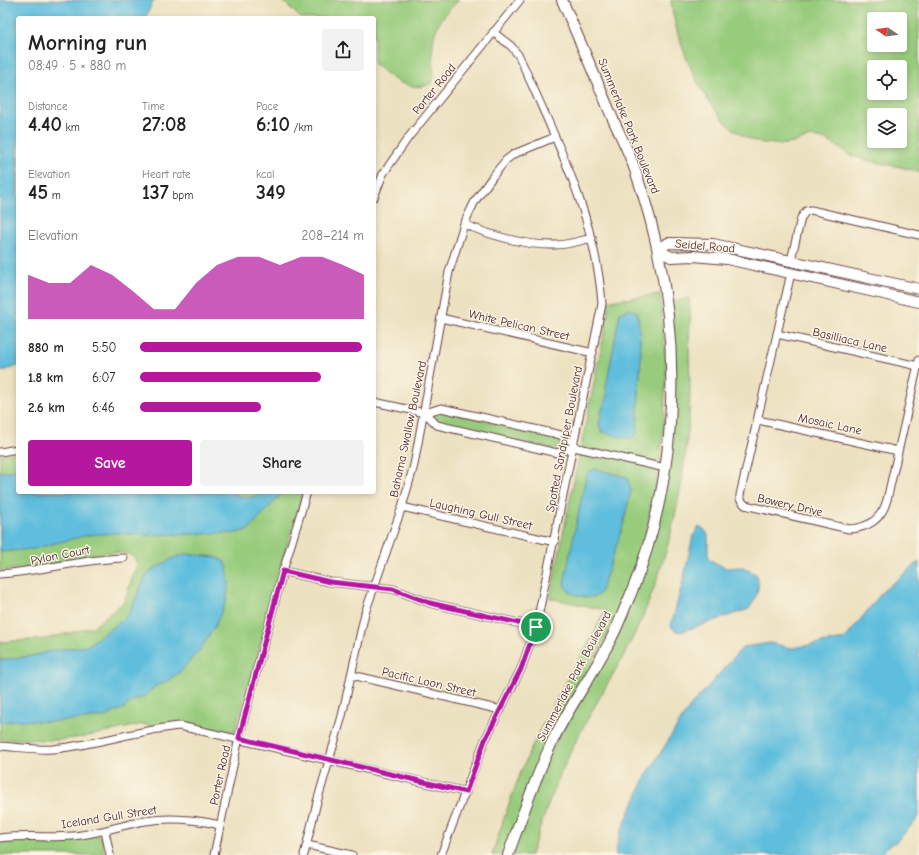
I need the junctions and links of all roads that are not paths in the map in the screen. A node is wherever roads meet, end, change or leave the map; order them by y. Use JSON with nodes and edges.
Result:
{"nodes":[{"id":1,"x":520,"y":0,"type":"edge"},
{"id":2,"x":562,"y":0,"type":"edge"},
{"id":3,"x":493,"y":32,"type":"junction"},
{"id":4,"x":554,"y":137,"type":"junction"},
{"id":5,"x":376,"y":192,"type":"edge"},
{"id":6,"x":464,"y":224,"type":"junction"},
{"id":7,"x":919,"y":235,"type":"edge"},
{"id":8,"x":592,"y":238,"type":"junction"},
{"id":9,"x":658,"y":250,"type":"junction"},
{"id":10,"x":791,"y":260,"type":"junction"},
{"id":11,"x":790,"y":273,"type":"junction"},
{"id":12,"x":919,"y":289,"type":"edge"},
{"id":13,"x":919,"y":302,"type":"edge"},
{"id":14,"x":441,"y":318,"type":"junction"},
{"id":15,"x":777,"y":334,"type":"junction"},
{"id":16,"x":593,"y":353,"type":"junction"},
{"id":17,"x":918,"y":363,"type":"edge"},
{"id":18,"x":376,"y":402,"type":"edge"},
{"id":19,"x":425,"y":413,"type":"junction"},
{"id":20,"x":758,"y":420,"type":"junction"},
{"id":21,"x":574,"y":447,"type":"junction"},
{"id":22,"x":16,"y":449,"type":"edge"},
{"id":23,"x":898,"y":451,"type":"junction"},
{"id":24,"x":0,"y":452,"type":"edge"},
{"id":25,"x":665,"y":468,"type":"junction"},
{"id":26,"x":306,"y":494,"type":"edge"},
{"id":27,"x":402,"y":507,"type":"junction"},
{"id":28,"x":555,"y":542,"type":"junction"},
{"id":29,"x":124,"y":558,"type":"dead end"},
{"id":30,"x":283,"y":571,"type":"junction"},
{"id":31,"x":0,"y":574,"type":"edge"},
{"id":32,"x":375,"y":586,"type":"junction"},
{"id":33,"x":536,"y":627,"type":"junction"},
{"id":34,"x":352,"y":675,"type":"junction"},
{"id":35,"x":501,"y":710,"type":"junction"},
{"id":36,"x":239,"y":738,"type":"junction"},
{"id":37,"x":0,"y":746,"type":"edge"},
{"id":38,"x":329,"y":760,"type":"junction"},
{"id":39,"x":466,"y":792,"type":"junction"},
{"id":40,"x":220,"y":825,"type":"junction"},
{"id":41,"x":105,"y":831,"type":"junction"},
{"id":42,"x":0,"y":838,"type":"edge"},
{"id":43,"x":307,"y":845,"type":"junction"},
{"id":44,"x":110,"y":855,"type":"edge"},
{"id":45,"x":214,"y":855,"type":"edge"},
{"id":46,"x":304,"y":855,"type":"edge"},
{"id":47,"x":352,"y":855,"type":"edge"},
{"id":48,"x":441,"y":855,"type":"edge"},
{"id":49,"x":508,"y":855,"type":"edge"}],
"edges":[{"from":1,"to":3,"type":"street","name":"Porter Road"},
{"from":2,"to":9,"type":"main road","name":"Summerlake Park Boulevard"},
{"from":3,"to":4,"type":"street","name":"Spotted Sandpiper Boulevard"},
{"from":3,"to":5,"type":"street","name":"Porter Road"},
{"from":4,"to":6,"type":"street","name":"Bahama Swallow Boulevard"},
{"from":4,"to":8,"type":"street","name":"Spotted Sandpiper Boulevard"},
{"from":6,"to":8,"type":"street"},
{"from":6,"to":14,"type":"street","name":"Bahama Swallow Boulevard"},
{"from":7,"to":10,"type":"street"},
{"from":8,"to":16,"type":"street","name":"Spotted Sandpiper Boulevard"},
{"from":9,"to":10,"type":"main road","name":"Seidel Road"},
{"from":9,"to":11,"type":"main road","name":"Seidel Road"},
{"from":9,"to":25,"type":"main road","name":"Summerlake Park Boulevard"},
{"from":10,"to":12,"type":"main road","name":"Seidel Road"},
{"from":11,"to":13,"type":"main road","name":"Seidel Road"},
{"from":11,"to":15,"type":"street","name":"Bowery Drive"},
{"from":14,"to":16,"type":"street","name":"White Pelican Street"},
{"from":14,"to":19,"type":"street","name":"Bahama Swallow Boulevard"},
{"from":15,"to":17,"type":"street","name":"Basilliaca Lane"},
{"from":15,"to":20,"type":"street","name":"Bowery Drive"},
{"from":16,"to":21,"type":"street","name":"Spotted Sandpiper Boulevard"},
{"from":17,"to":23,"type":"street","name":"Bowery Drive"},
{"from":18,"to":19,"type":"street"},
{"from":19,"to":21,"type":"street"},
{"from":19,"to":21,"type":"street"},
{"from":19,"to":27,"type":"street","name":"Bahama Swallow Boulevard"},
{"from":20,"to":23,"type":"street","name":"Mosaic Lane"},
{"from":20,"to":23,"type":"street","name":"Bowery Drive"},
{"from":21,"to":25,"type":"street"},
{"from":21,"to":28,"type":"street","name":"Spotted Sandpiper Boulevard"},
{"from":22,"to":24,"type":"street"},
{"from":25,"to":49,"type":"main road","name":"Summerlake Park Boulevard"},
{"from":26,"to":30,"type":"street","name":"Porter Road"},
{"from":27,"to":28,"type":"street","name":"Laughing Gull Street"},
{"from":27,"to":32,"type":"street","name":"Bahama Swallow Boulevard"},
{"from":28,"to":33,"type":"street","name":"Spotted Sandpiper Boulevard"},
{"from":29,"to":31,"type":"street","name":"Pylon Court"},
{"from":30,"to":32,"type":"street"},
{"from":30,"to":36,"type":"street","name":"Porter Road"},
{"from":32,"to":33,"type":"street"},
{"from":32,"to":34,"type":"street","name":"Bahama Swallow Boulevard"},
{"from":33,"to":35,"type":"street","name":"Spotted Sandpiper Boulevard"},
{"from":34,"to":35,"type":"street","name":"Pacific Loon Street"},
{"from":34,"to":38,"type":"street","name":"Bahama Swallow Boulevard"},
{"from":35,"to":39,"type":"street","name":"Spotted Sandpiper Boulevard"},
{"from":36,"to":37,"type":"street"},
{"from":36,"to":38,"type":"street"},
{"from":36,"to":40,"type":"street","name":"Porter Road"},
{"from":38,"to":39,"type":"street"},
{"from":38,"to":43,"type":"street","name":"Bahama Swallow Boulevard"},
{"from":39,"to":48,"type":"street","name":"Spotted Sandpiper Boulevard"},
{"from":40,"to":41,"type":"street","name":"Iceland Gull Street"},
{"from":40,"to":45,"type":"street","name":"Porter Road"},
{"from":41,"to":42,"type":"street","name":"Iceland Gull Street"},
{"from":41,"to":44,"type":"street"},
{"from":43,"to":46,"type":"street","name":"Bahama Swallow Boulevard"},
{"from":43,"to":47,"type":"street"}]}
